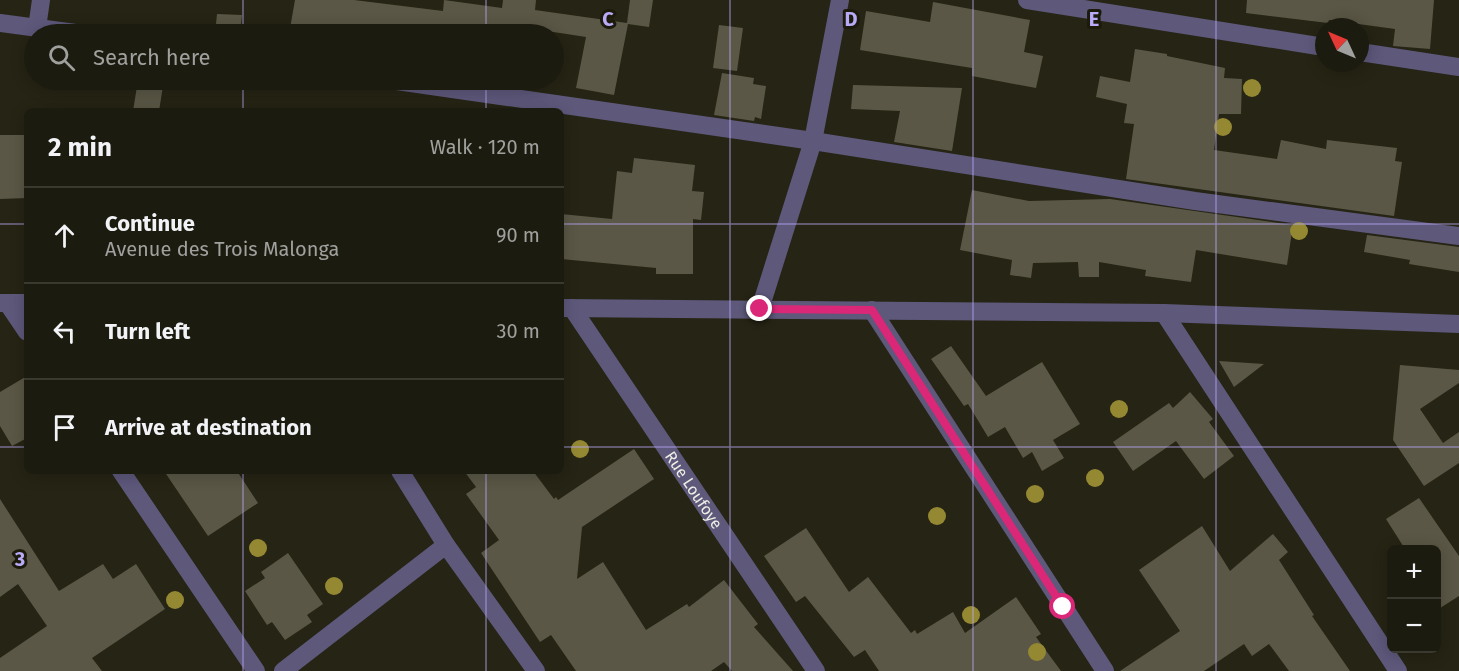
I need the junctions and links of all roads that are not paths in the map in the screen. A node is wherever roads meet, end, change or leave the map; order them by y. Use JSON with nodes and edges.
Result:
{"nodes":[{"id":1,"x":40,"y":0,"type":"edge"},
{"id":2,"x":840,"y":0,"type":"edge"},
{"id":3,"x":1027,"y":0,"type":"edge"},
{"id":4,"x":0,"y":23,"type":"edge"},
{"id":5,"x":37,"y":24,"type":"edge"},
{"id":6,"x":24,"y":26,"type":"edge"},
{"id":7,"x":1315,"y":46,"type":"edge"},
{"id":8,"x":1369,"y":53,"type":"edge"},
{"id":9,"x":1459,"y":67,"type":"edge"},
{"id":10,"x":459,"y":90,"type":"edge"},
{"id":11,"x":813,"y":141,"type":"junction"},
{"id":12,"x":1459,"y":236,"type":"edge"},
{"id":13,"x":4,"y":303,"type":"edge"},
{"id":14,"x":24,"y":303,"type":"edge"},
{"id":15,"x":567,"y":308,"type":"edge"},
{"id":16,"x":760,"y":309,"type":"junction"},
{"id":17,"x":872,"y":310,"type":"junction"},
{"id":18,"x":1164,"y":313,"type":"junction"},
{"id":19,"x":24,"y":328,"type":"edge"},
{"id":20,"x":1457,"y":328,"type":"edge"},
{"id":21,"x":123,"y":474,"type":"edge"},
{"id":22,"x":402,"y":474,"type":"edge"},
{"id":23,"x":446,"y":544,"type":"junction"},
{"id":24,"x":256,"y":671,"type":"edge"},
{"id":25,"x":283,"y":671,"type":"edge"},
{"id":26,"x":536,"y":671,"type":"edge"},
{"id":27,"x":816,"y":671,"type":"edge"},
{"id":28,"x":1105,"y":671,"type":"edge"},
{"id":29,"x":1398,"y":671,"type":"edge"}],
"edges":[{"from":1,"to":5,"type":"street"},
{"from":2,"to":11,"type":"street"},
{"from":3,"to":7,"type":"street"},
{"from":4,"to":6,"type":"street"},
{"from":8,"to":9,"type":"street"},
{"from":10,"to":11,"type":"street"},
{"from":11,"to":12,"type":"street"},
{"from":11,"to":16,"type":"street"},
{"from":13,"to":14,"type":"street"},
{"from":13,"to":19,"type":"street"},
{"from":15,"to":16,"type":"street"},
{"from":15,"to":27,"type":"street","name":"Rue Loufoye"},
{"from":16,"to":17,"type":"street"},
{"from":17,"to":18,"type":"street"},
{"from":17,"to":28,"type":"street"},
{"from":18,"to":20,"type":"street"},
{"from":18,"to":29,"type":"street"},
{"from":21,"to":24,"type":"street"},
{"from":22,"to":23,"type":"street"},
{"from":23,"to":25,"type":"street"},
{"from":23,"to":26,"type":"street"}]}
